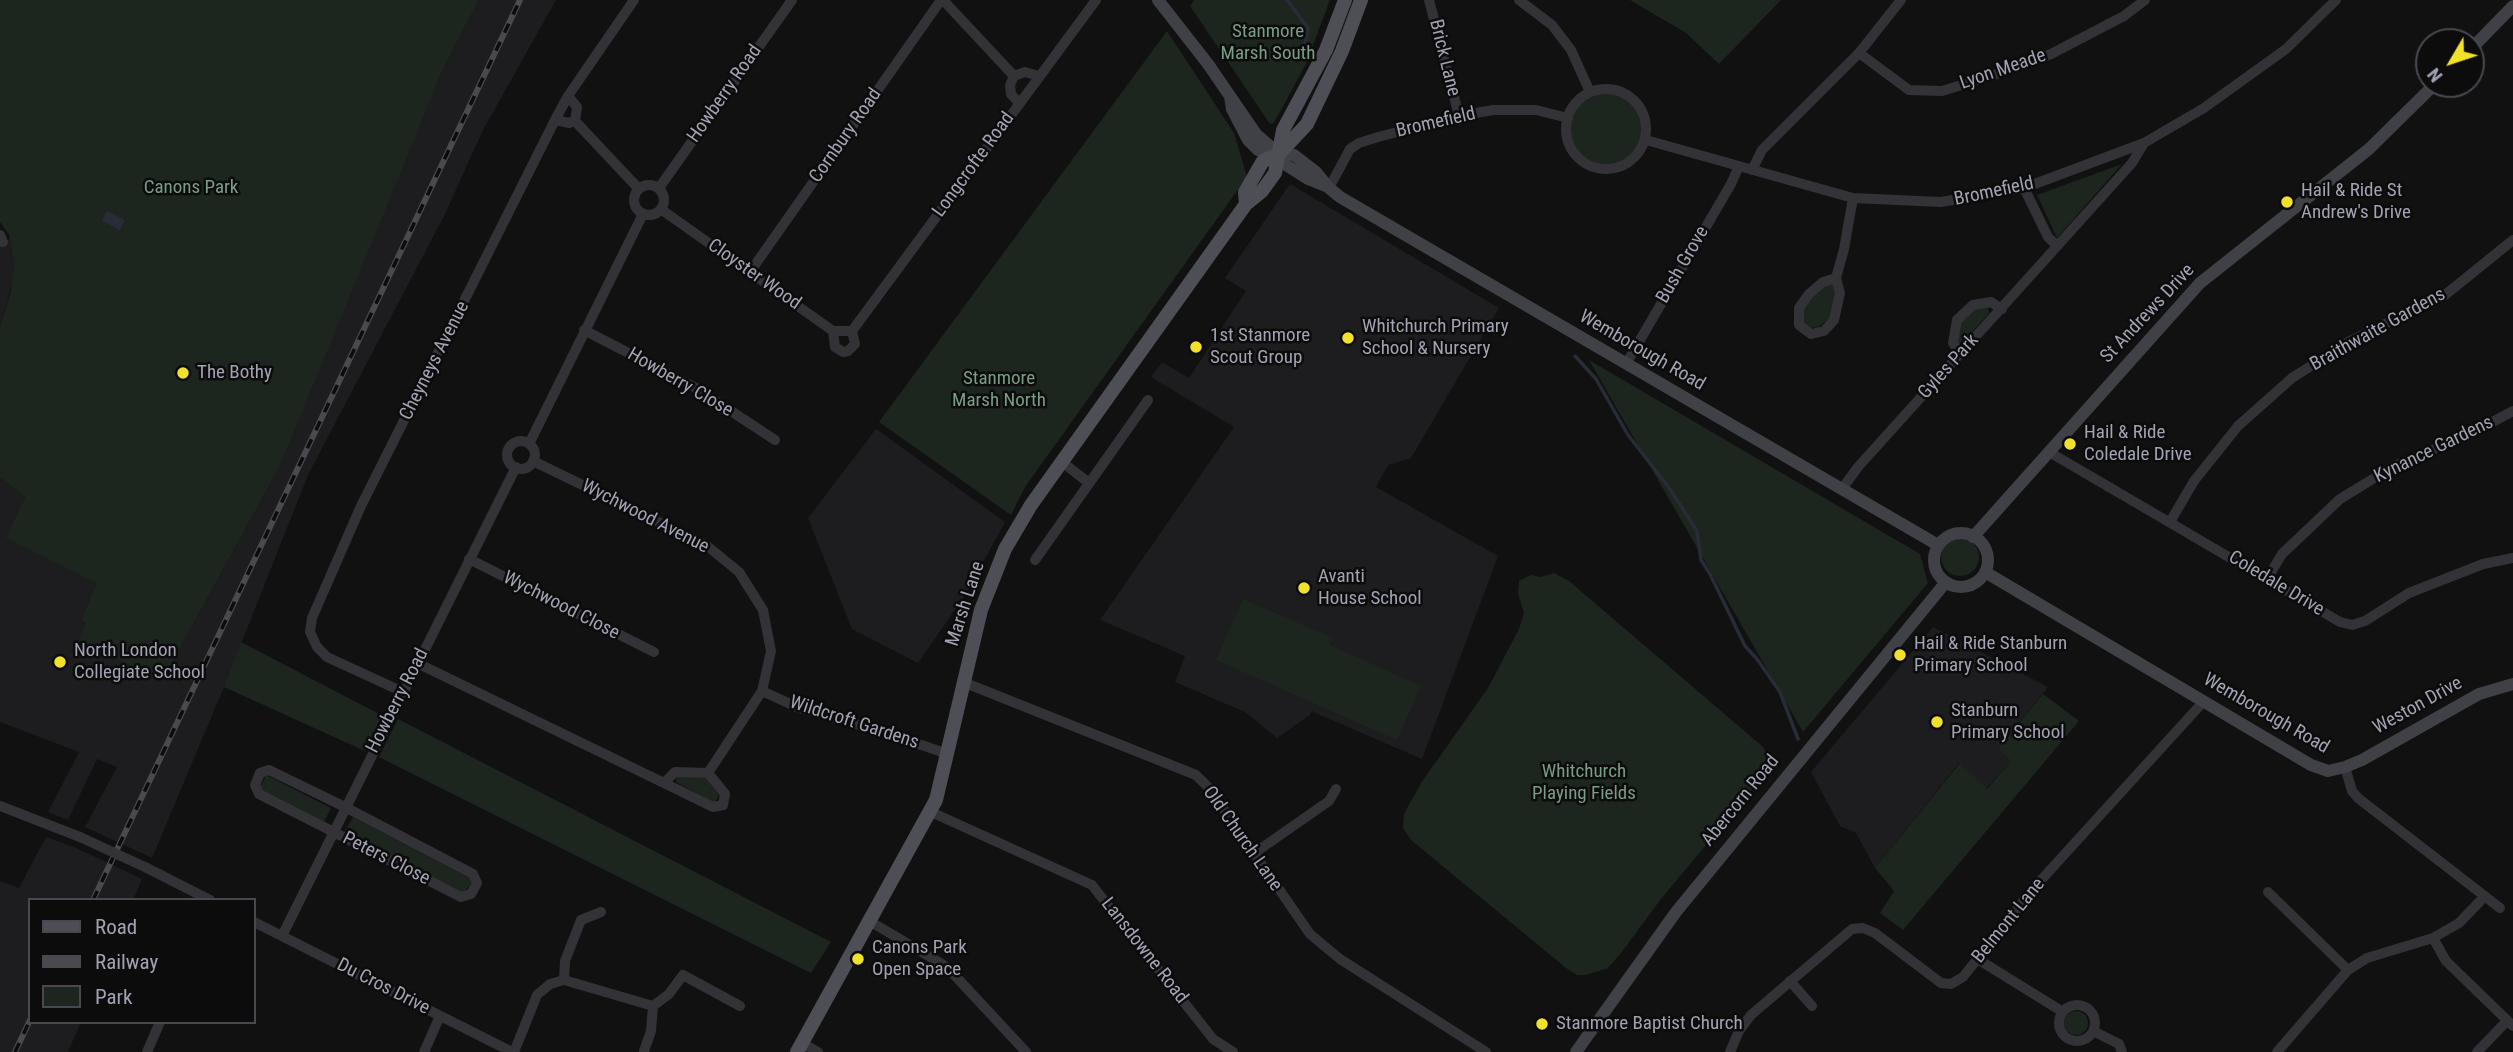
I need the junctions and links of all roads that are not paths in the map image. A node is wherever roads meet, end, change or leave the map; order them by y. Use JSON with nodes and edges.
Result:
{"nodes":[{"id":1,"x":634,"y":0,"type":"edge"},
{"id":2,"x":792,"y":0,"type":"edge"},
{"id":3,"x":942,"y":0,"type":"edge"},
{"id":4,"x":1096,"y":0,"type":"edge"},
{"id":5,"x":1158,"y":0,"type":"edge"},
{"id":6,"x":1345,"y":0,"type":"edge"},
{"id":7,"x":1361,"y":0,"type":"edge"},
{"id":8,"x":1429,"y":0,"type":"edge"},
{"id":9,"x":1519,"y":0,"type":"edge"},
{"id":10,"x":1901,"y":0,"type":"edge"},
{"id":11,"x":2145,"y":0,"type":"edge"},
{"id":12,"x":2336,"y":0,"type":"edge"},
{"id":13,"x":2513,"y":6,"type":"edge"},
{"id":14,"x":2485,"y":35,"type":"edge"},
{"id":15,"x":1859,"y":53,"type":"junction"},
{"id":16,"x":1014,"y":76,"type":"junction"},
{"id":17,"x":1039,"y":76,"type":"junction"},
{"id":18,"x":1590,"y":92,"type":"junction"},
{"id":19,"x":568,"y":96,"type":"junction"},
{"id":20,"x":2421,"y":98,"type":"edge"},
{"id":21,"x":1019,"y":103,"type":"junction"},
{"id":22,"x":1459,"y":116,"type":"junction"},
{"id":23,"x":1567,"y":118,"type":"junction"},
{"id":24,"x":555,"y":120,"type":"junction"},
{"id":25,"x":575,"y":121,"type":"junction"},
{"id":26,"x":1646,"y":140,"type":"junction"},
{"id":27,"x":2144,"y":142,"type":"junction"},
{"id":28,"x":1279,"y":154,"type":"junction"},
{"id":29,"x":1739,"y":166,"type":"junction"},
{"id":30,"x":1752,"y":170,"type":"junction"},
{"id":31,"x":659,"y":188,"type":"junction"},
{"id":32,"x":1328,"y":188,"type":"junction"},
{"id":33,"x":2024,"y":188,"type":"junction"},
{"id":34,"x":639,"y":189,"type":"junction"},
{"id":35,"x":1853,"y":198,"type":"junction"},
{"id":36,"x":662,"y":210,"type":"junction"},
{"id":37,"x":643,"y":214,"type":"junction"},
{"id":38,"x":2513,"y":240,"type":"edge"},
{"id":39,"x":2057,"y":246,"type":"junction"},
{"id":40,"x":750,"y":272,"type":"junction"},
{"id":41,"x":1836,"y":278,"type":"junction"},
{"id":42,"x":2002,"y":309,"type":"junction"},
{"id":43,"x":584,"y":330,"type":"junction"},
{"id":44,"x":833,"y":331,"type":"junction"},
{"id":45,"x":852,"y":331,"type":"junction"},
{"id":46,"x":1961,"y":354,"type":"junction"},
{"id":47,"x":1626,"y":364,"type":"junction"},
{"id":48,"x":1148,"y":400,"type":"dead end"},
{"id":49,"x":2513,"y":411,"type":"edge"},
{"id":50,"x":775,"y":440,"type":"dead end"},
{"id":51,"x":529,"y":444,"type":"junction"},
{"id":52,"x":2049,"y":452,"type":"junction"},
{"id":53,"x":533,"y":461,"type":"junction"},
{"id":54,"x":1062,"y":462,"type":"junction"},
{"id":55,"x":516,"y":467,"type":"junction"},
{"id":56,"x":1089,"y":484,"type":"junction"},
{"id":57,"x":1842,"y":489,"type":"junction"},
{"id":58,"x":2170,"y":522,"type":"junction"},
{"id":59,"x":1973,"y":537,"type":"junction"},
{"id":60,"x":1938,"y":545,"type":"junction"},
{"id":61,"x":2513,"y":558,"type":"edge"},
{"id":62,"x":468,"y":559,"type":"junction"},
{"id":63,"x":1035,"y":559,"type":"dead end"},
{"id":64,"x":1985,"y":572,"type":"junction"},
{"id":65,"x":2267,"y":579,"type":"junction"},
{"id":66,"x":1946,"y":582,"type":"junction"},
{"id":67,"x":654,"y":652,"type":"dead end"},
{"id":68,"x":417,"y":663,"type":"junction"},
{"id":69,"x":963,"y":682,"type":"junction"},
{"id":70,"x":2513,"y":684,"type":"edge"},
{"id":71,"x":762,"y":691,"type":"junction"},
{"id":72,"x":404,"y":692,"type":"junction"},
{"id":73,"x":2204,"y":701,"type":"junction"},
{"id":74,"x":947,"y":754,"type":"junction"},
{"id":75,"x":2345,"y":767,"type":"junction"},
{"id":76,"x":708,"y":774,"type":"junction"},
{"id":77,"x":664,"y":783,"type":"junction"},
{"id":78,"x":1336,"y":789,"type":"dead end"},
{"id":79,"x":0,"y":806,"type":"edge"},
{"id":80,"x":345,"y":807,"type":"junction"},
{"id":81,"x":931,"y":812,"type":"junction"},
{"id":82,"x":332,"y":832,"type":"junction"},
{"id":83,"x":1253,"y":854,"type":"junction"},
{"id":84,"x":2268,"y":892,"type":"dead end"},
{"id":85,"x":2485,"y":896,"type":"junction"},
{"id":86,"x":206,"y":898,"type":"edge"},
{"id":87,"x":2500,"y":908,"type":"dead end"},
{"id":88,"x":601,"y":912,"type":"dead end"},
{"id":89,"x":871,"y":922,"type":"junction"},
{"id":90,"x":256,"y":923,"type":"edge"},
{"id":91,"x":282,"y":936,"type":"junction"},
{"id":92,"x":2433,"y":938,"type":"junction"},
{"id":93,"x":1979,"y":960,"type":"junction"},
{"id":94,"x":2348,"y":970,"type":"junction"},
{"id":95,"x":564,"y":980,"type":"junction"},
{"id":96,"x":1790,"y":981,"type":"junction"},
{"id":97,"x":653,"y":1006,"type":"junction"},
{"id":98,"x":740,"y":1006,"type":"dead end"},
{"id":99,"x":1812,"y":1006,"type":"dead end"},
{"id":100,"x":2063,"y":1012,"type":"junction"},
{"id":101,"x":440,"y":1016,"type":"junction"},
{"id":102,"x":2510,"y":1023,"type":"edge"},
{"id":103,"x":159,"y":1024,"type":"edge"},
{"id":104,"x":2093,"y":1031,"type":"junction"},
{"id":105,"x":800,"y":1047,"type":"edge"},
{"id":106,"x":644,"y":1051,"type":"edge"},
{"id":107,"x":147,"y":1052,"type":"edge"},
{"id":108,"x":424,"y":1052,"type":"edge"},
{"id":109,"x":513,"y":1052,"type":"edge"},
{"id":110,"x":818,"y":1052,"type":"edge"},
{"id":111,"x":1026,"y":1052,"type":"edge"},
{"id":112,"x":1233,"y":1052,"type":"edge"},
{"id":113,"x":1486,"y":1052,"type":"edge"},
{"id":114,"x":1576,"y":1052,"type":"edge"},
{"id":115,"x":1730,"y":1052,"type":"edge"},
{"id":116,"x":2122,"y":1052,"type":"edge"},
{"id":117,"x":2277,"y":1052,"type":"edge"},
{"id":118,"x":2477,"y":1052,"type":"edge"}],
"edges":[{"from":1,"to":19,"type":"street","name":"Cheyneys Avenue"},
{"from":2,"to":31,"type":"street","name":"Howberry Road"},
{"from":3,"to":16,"type":"street"},
{"from":3,"to":40,"type":"street","name":"Cornbury Road"},
{"from":4,"to":17,"type":"street","name":"Longcrofte Road"},
{"from":5,"to":28,"type":"street","name":"Wemborough Road"},
{"from":6,"to":28,"type":"main road"},
{"from":7,"to":28,"type":"main road"},
{"from":8,"to":22,"type":"street","name":"Brick Lane"},
{"from":9,"to":18,"type":"street"},
{"from":10,"to":15,"type":"street"},
{"from":11,"to":15,"type":"street","name":"Lyon Meade"},
{"from":12,"to":27,"type":"street","name":"Bromefield"},
{"from":13,"to":14,"type":"street"},
{"from":15,"to":30,"type":"street"},
{"from":16,"to":17,"type":"street"},
{"from":16,"to":21,"type":"street"},
{"from":17,"to":21,"type":"street","name":"Longcrofte Road"},
{"from":18,"to":23,"type":"street"},
{"from":18,"to":26,"type":"street"},
{"from":19,"to":24,"type":"street","name":"Cheyneys Avenue"},
{"from":19,"to":25,"type":"street"},
{"from":20,"to":52,"type":"street","name":"St Andrews Drive"},
{"from":21,"to":45,"type":"street","name":"Longcrofte Road"},
{"from":22,"to":23,"type":"street","name":"Bromefield"},
{"from":22,"to":32,"type":"street","name":"Bromefield"},
{"from":23,"to":26,"type":"street"},
{"from":24,"to":25,"type":"street"},
{"from":24,"to":72,"type":"street","name":"Cheyneys Avenue"},
{"from":25,"to":34,"type":"street"},
{"from":26,"to":29,"type":"street","name":"Bromefield"},
{"from":27,"to":33,"type":"street","name":"Bromefield"},
{"from":27,"to":39,"type":"street","name":"Gyles Park"},
{"from":28,"to":32,"type":"street","name":"Wemborough Road"},
{"from":28,"to":54,"type":"main road","name":"Marsh Lane"},
{"from":29,"to":30,"type":"street","name":"Bromefield"},
{"from":29,"to":47,"type":"street","name":"Bush Grove"},
{"from":30,"to":35,"type":"street","name":"Bromefield"},
{"from":31,"to":34,"type":"street"},
{"from":31,"to":36,"type":"street"},
{"from":32,"to":47,"type":"street","name":"Wemborough Road"},
{"from":33,"to":35,"type":"street","name":"Bromefield"},
{"from":33,"to":39,"type":"street"},
{"from":34,"to":37,"type":"street"},
{"from":35,"to":41,"type":"street"},
{"from":36,"to":37,"type":"street"},
{"from":36,"to":40,"type":"street","name":"Cloyster Wood"},
{"from":37,"to":43,"type":"street"},
{"from":38,"to":58,"type":"street","name":"Braithwaite Gardens"},
{"from":39,"to":42,"type":"street","name":"Gyles Park"},
{"from":40,"to":44,"type":"street","name":"Cloyster Wood"},
{"from":41,"to":41,"type":"street"},
{"from":42,"to":46,"type":"street","name":"Gyles Park"},
{"from":42,"to":46,"type":"street"},
{"from":43,"to":50,"type":"street","name":"Howberry Close"},
{"from":43,"to":51,"type":"street"},
{"from":44,"to":45,"type":"street"},
{"from":44,"to":45,"type":"street","name":"Longcrofte Road"},
{"from":46,"to":57,"type":"street","name":"Gyles Park"},
{"from":47,"to":57,"type":"street","name":"Wemborough Road"},
{"from":48,"to":56,"type":"street"},
{"from":49,"to":65,"type":"street","name":"Kynance Gardens"},
{"from":51,"to":53,"type":"street"},
{"from":51,"to":55,"type":"street"},
{"from":52,"to":58,"type":"street","name":"Coledale Drive"},
{"from":52,"to":59,"type":"street","name":"St Andrews Drive"},
{"from":53,"to":55,"type":"street"},
{"from":53,"to":71,"type":"street","name":"Wychwood Avenue"},
{"from":54,"to":56,"type":"street"},
{"from":54,"to":69,"type":"main road","name":"Marsh Lane"},
{"from":55,"to":62,"type":"street","name":"Howberry Road"},
{"from":56,"to":63,"type":"street"},
{"from":57,"to":60,"type":"street","name":"Wemborough Road"},
{"from":58,"to":65,"type":"street","name":"Coledale Drive"},
{"from":59,"to":60,"type":"street"},
{"from":59,"to":64,"type":"street"},
{"from":60,"to":66,"type":"street"},
{"from":61,"to":65,"type":"street","name":"Coledale Drive"},
{"from":62,"to":67,"type":"street","name":"Wychwood Close"},
{"from":62,"to":68,"type":"street","name":"Howberry Road"},
{"from":64,"to":66,"type":"street"},
{"from":64,"to":73,"type":"street","name":"Wemborough Road"},
{"from":66,"to":114,"type":"street","name":"Abercorn Road"},
{"from":68,"to":72,"type":"street","name":"Howberry Road"},
{"from":68,"to":77,"type":"street"},
{"from":69,"to":74,"type":"main road","name":"Marsh Lane"},
{"from":69,"to":83,"type":"street","name":"Old Church Lane"},
{"from":70,"to":75,"type":"street","name":"Weston Drive"},
{"from":71,"to":74,"type":"street","name":"Wildcroft Gardens"},
{"from":71,"to":76,"type":"street","name":"Wychwood Avenue"},
{"from":72,"to":80,"type":"street","name":"Howberry Road"},
{"from":73,"to":75,"type":"street","name":"Wemborough Road"},
{"from":73,"to":93,"type":"street","name":"Belmont Lane"},
{"from":74,"to":81,"type":"main road","name":"Marsh Lane"},
{"from":75,"to":85,"type":"street","name":"Wemborough Road"},
{"from":76,"to":77,"type":"street"},
{"from":76,"to":77,"type":"street"},
{"from":78,"to":83,"type":"street"},
{"from":79,"to":86,"type":"street","bridge":true},
{"from":80,"to":82,"type":"street","name":"Howberry Road"},
{"from":80,"to":82,"type":"street","name":"Peters Close"},
{"from":80,"to":82,"type":"street","name":"Peters Close"},
{"from":81,"to":89,"type":"main road","name":"Marsh Lane"},
{"from":81,"to":112,"type":"street","name":"Lansdowne Road"},
{"from":82,"to":91,"type":"street","name":"Howberry Road"},
{"from":83,"to":113,"type":"street","name":"Old Church Lane"},
{"from":84,"to":94,"type":"street"},
{"from":85,"to":87,"type":"street","name":"Wemborough Road"},
{"from":85,"to":92,"type":"street"},
{"from":88,"to":95,"type":"street"},
{"from":89,"to":105,"type":"main road","name":"Marsh Lane"},
{"from":89,"to":111,"type":"street"},
{"from":90,"to":91,"type":"street","name":"Du Cros Drive"},
{"from":91,"to":101,"type":"street","name":"Du Cros Drive"},
{"from":92,"to":94,"type":"street"},
{"from":92,"to":102,"type":"street"},
{"from":93,"to":96,"type":"street","name":"Belmont Lane"},
{"from":93,"to":100,"type":"street"},
{"from":94,"to":117,"type":"street"},
{"from":95,"to":97,"type":"street"},
{"from":95,"to":109,"type":"street"},
{"from":96,"to":99,"type":"street"},
{"from":96,"to":115,"type":"street","name":"Belmont Lane"},
{"from":97,"to":98,"type":"street"},
{"from":97,"to":106,"type":"street"},
{"from":100,"to":104,"type":"street"},
{"from":100,"to":104,"type":"street"},
{"from":101,"to":108,"type":"street"},
{"from":101,"to":109,"type":"street","name":"Du Cros Drive"},
{"from":102,"to":118,"type":"street"},
{"from":103,"to":107,"type":"street"},
{"from":104,"to":116,"type":"street"},
{"from":105,"to":110,"type":"street"}]}
